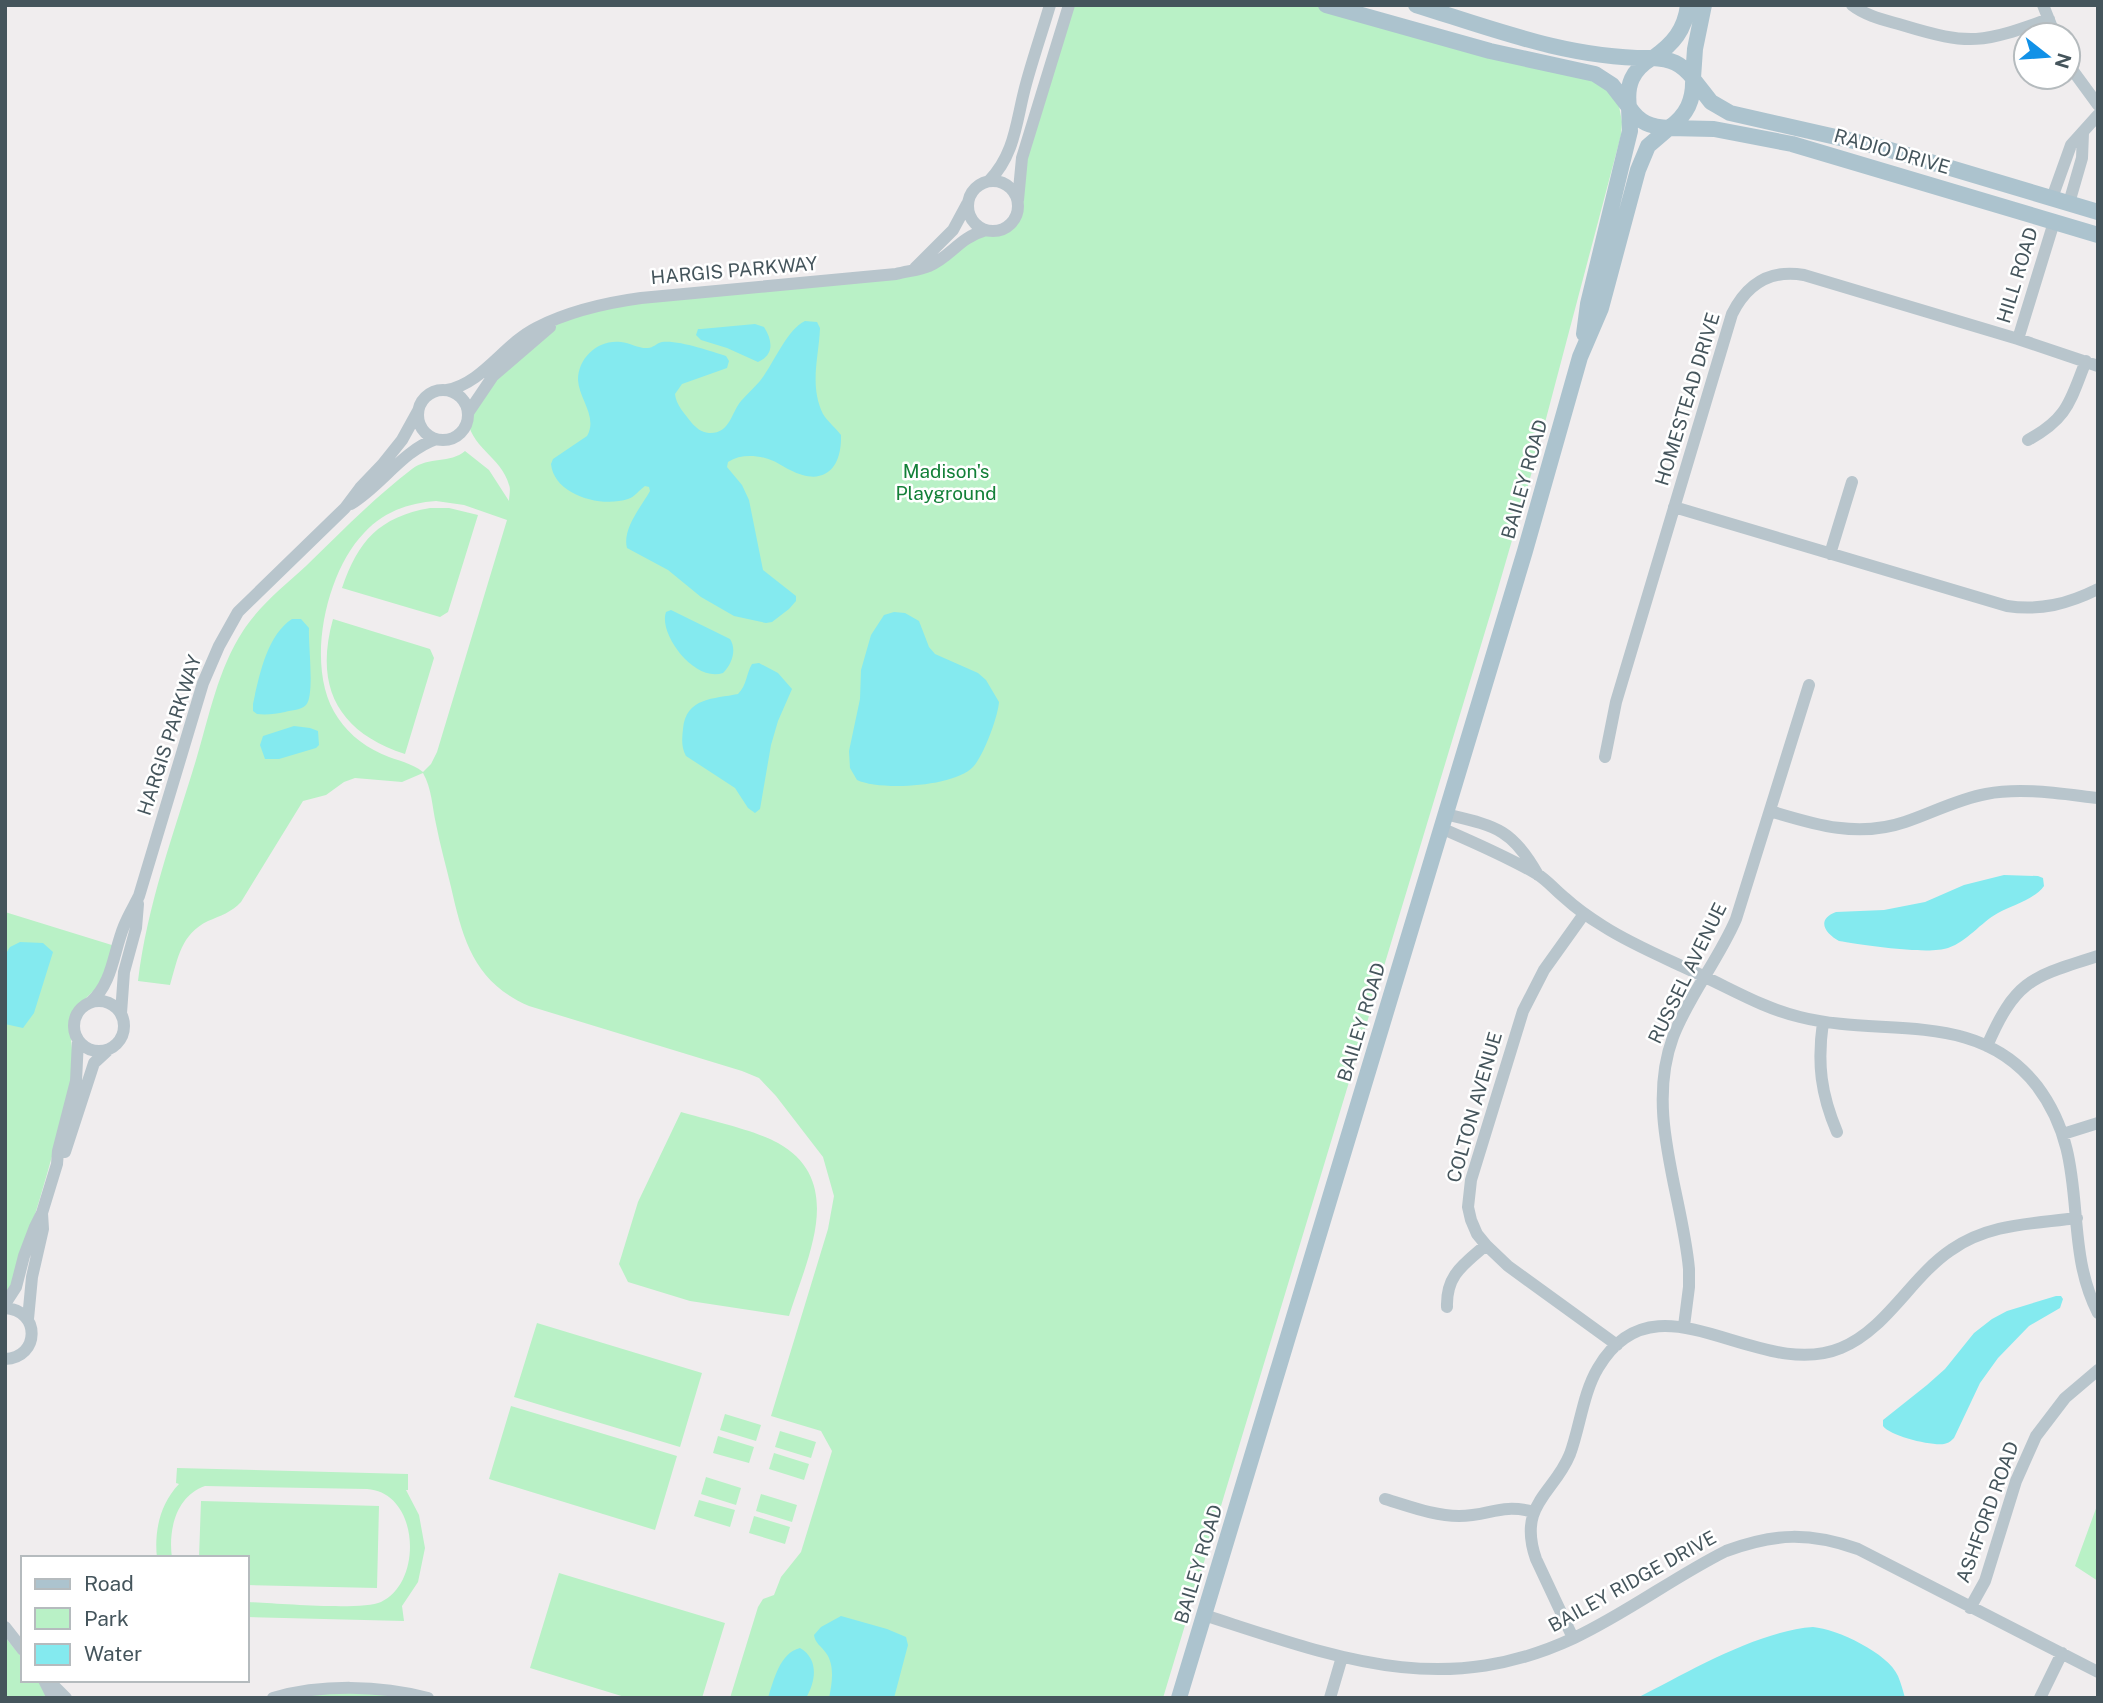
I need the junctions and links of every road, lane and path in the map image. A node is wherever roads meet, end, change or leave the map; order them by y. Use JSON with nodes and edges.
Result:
{"nodes":[{"id":1,"x":1050,"y":5,"type":"edge"},
{"id":2,"x":1069,"y":5,"type":"edge"},
{"id":3,"x":1326,"y":5,"type":"edge"},
{"id":4,"x":1416,"y":5,"type":"edge"},
{"id":5,"x":1688,"y":5,"type":"edge"},
{"id":6,"x":1704,"y":5,"type":"edge"},
{"id":7,"x":1852,"y":5,"type":"edge"},
{"id":8,"x":2043,"y":5,"type":"edge"},
{"id":9,"x":2049,"y":19,"type":"joint"},
{"id":10,"x":1652,"y":58,"type":"junction"},
{"id":11,"x":1693,"y":79,"type":"junction"},
{"id":12,"x":2082,"y":83,"type":"edge"},
{"id":13,"x":2098,"y":105,"type":"edge"},
{"id":14,"x":1629,"y":107,"type":"junction"},
{"id":15,"x":2098,"y":115,"type":"edge"},
{"id":16,"x":1669,"y":128,"type":"junction"},
{"id":17,"x":2083,"y":133,"type":"junction"},
{"id":18,"x":989,"y":181,"type":"junction"},
{"id":19,"x":2052,"y":198,"type":"junction"},
{"id":20,"x":1018,"y":200,"type":"junction"},
{"id":21,"x":968,"y":202,"type":"junction"},
{"id":22,"x":2069,"y":203,"type":"junction"},
{"id":23,"x":2098,"y":212,"type":"edge"},
{"id":24,"x":2054,"y":222,"type":"junction"},
{"id":25,"x":986,"y":230,"type":"junction"},
{"id":26,"x":2098,"y":235,"type":"edge"},
{"id":27,"x":915,"y":268,"type":"junction"},
{"id":28,"x":558,"y":320,"type":"junction"},
{"id":29,"x":2018,"y":339,"type":"junction"},
{"id":30,"x":1580,"y":357,"type":"junction"},
{"id":31,"x":2092,"y":363,"type":"edge"},
{"id":32,"x":447,"y":390,"type":"junction"},
{"id":33,"x":418,"y":411,"type":"junction"},
{"id":34,"x":468,"y":413,"type":"junction"},
{"id":35,"x":436,"y":439,"type":"junction"},
{"id":36,"x":2028,"y":440,"type":"dead end"},
{"id":37,"x":1852,"y":482,"type":"dead end"},
{"id":38,"x":1674,"y":507,"type":"junction"},
{"id":39,"x":345,"y":508,"type":"junction"},
{"id":40,"x":1830,"y":554,"type":"junction"},
{"id":41,"x":2098,"y":589,"type":"edge"},
{"id":42,"x":1809,"y":685,"type":"dead end"},
{"id":43,"x":1605,"y":757,"type":"dead end"},
{"id":44,"x":2098,"y":798,"type":"edge"},
{"id":45,"x":1770,"y":811,"type":"junction"},
{"id":46,"x":1443,"y":821,"type":"junction"},
{"id":47,"x":1539,"y":875,"type":"junction"},
{"id":48,"x":139,"y":896,"type":"junction"},
{"id":49,"x":1584,"y":914,"type":"junction"},
{"id":50,"x":2098,"y":956,"type":"edge"},
{"id":51,"x":1706,"y":977,"type":"junction"},
{"id":52,"x":91,"y":1002,"type":"junction"},
{"id":53,"x":121,"y":1013,"type":"junction"},
{"id":54,"x":1824,"y":1022,"type":"junction"},
{"id":55,"x":78,"y":1040,"type":"junction"},
{"id":56,"x":1987,"y":1046,"type":"junction"},
{"id":57,"x":108,"y":1051,"type":"junction"},
{"id":58,"x":2098,"y":1123,"type":"edge"},
{"id":59,"x":1837,"y":1132,"type":"dead end"},
{"id":60,"x":2063,"y":1134,"type":"junction"},
{"id":61,"x":57,"y":1164,"type":"junction"},
{"id":62,"x":42,"y":1213,"type":"junction"},
{"id":63,"x":2077,"y":1218,"type":"junction"},
{"id":64,"x":1486,"y":1245,"type":"junction"},
{"id":65,"x":5,"y":1306,"type":"edge"},
{"id":66,"x":1447,"y":1307,"type":"dead end"},
{"id":67,"x":2098,"y":1313,"type":"edge"},
{"id":68,"x":28,"y":1319,"type":"junction"},
{"id":69,"x":1684,"y":1326,"type":"junction"},
{"id":70,"x":1616,"y":1345,"type":"junction"},
{"id":71,"x":7,"y":1361,"type":"edge"},
{"id":72,"x":2098,"y":1370,"type":"edge"},
{"id":73,"x":1385,"y":1499,"type":"dead end"},
{"id":74,"x":1534,"y":1512,"type":"junction"},
{"id":75,"x":1970,"y":1608,"type":"junction"},
{"id":76,"x":1204,"y":1615,"type":"junction"},
{"id":77,"x":5,"y":1627,"type":"edge"},
{"id":78,"x":1573,"y":1638,"type":"junction"},
{"id":79,"x":21,"y":1647,"type":"edge"},
{"id":80,"x":2062,"y":1653,"type":"junction"},
{"id":81,"x":1342,"y":1657,"type":"junction"},
{"id":82,"x":2098,"y":1672,"type":"edge"},
{"id":83,"x":48,"y":1682,"type":"edge"},
{"id":84,"x":66,"y":1698,"type":"edge"},
{"id":85,"x":273,"y":1698,"type":"edge"},
{"id":86,"x":428,"y":1698,"type":"edge"},
{"id":87,"x":1179,"y":1698,"type":"edge"},
{"id":88,"x":1330,"y":1698,"type":"edge"},
{"id":89,"x":2040,"y":1698,"type":"edge"}],
"edges":[{"from":1,"to":18,"type":"street"},
{"from":2,"to":20,"type":"street"},
{"from":3,"to":14,"type":"main road"},
{"from":4,"to":10,"type":"main road"},
{"from":5,"to":10,"type":"main road"},
{"from":6,"to":11,"type":"main road"},
{"from":7,"to":9,"type":"street"},
{"from":8,"to":9,"type":"street"},
{"from":10,"to":11,"type":"main road"},
{"from":10,"to":14,"type":"main road"},
{"from":11,"to":16,"type":"main road"},
{"from":11,"to":19,"type":"main road","name":"RADIO DRIVE"},
{"from":12,"to":13,"type":"street"},
{"from":14,"to":16,"type":"main road"},
{"from":14,"to":30,"type":"main road","name":"BAILEY ROAD"},
{"from":15,"to":17,"type":"street"},
{"from":16,"to":24,"type":"main road","name":"RADIO DRIVE"},
{"from":16,"to":30,"type":"main road","name":"BAILEY ROAD"},
{"from":17,"to":19,"type":"street"},
{"from":17,"to":22,"type":"street"},
{"from":18,"to":20,"type":"street"},
{"from":18,"to":21,"type":"street"},
{"from":19,"to":22,"type":"main road","name":"RADIO DRIVE"},
{"from":20,"to":25,"type":"street"},
{"from":21,"to":25,"type":"street"},
{"from":21,"to":27,"type":"street"},
{"from":22,"to":23,"type":"main road","name":"RADIO DRIVE"},
{"from":24,"to":26,"type":"main road","name":"RADIO DRIVE"},
{"from":24,"to":29,"type":"street","name":"HILL ROAD"},
{"from":25,"to":27,"type":"street","name":"HARGIS PARKWAY"},
{"from":27,"to":28,"type":"street","name":"HARGIS PARKWAY"},
{"from":28,"to":32,"type":"street","name":"HARGIS PARKWAY"},
{"from":28,"to":34,"type":"street","name":"HARGIS PARKWAY"},
{"from":29,"to":31,"type":"street","name":"HOMESTEAD DRIVE"},
{"from":29,"to":38,"type":"street","name":"HOMESTEAD DRIVE"},
{"from":30,"to":46,"type":"main road","name":"BAILEY ROAD"},
{"from":31,"to":36,"type":"street"},
{"from":32,"to":33,"type":"street"},
{"from":32,"to":34,"type":"street"},
{"from":33,"to":35,"type":"street"},
{"from":33,"to":39,"type":"street","name":"HARGIS PARKWAY"},
{"from":34,"to":35,"type":"street"},
{"from":35,"to":39,"type":"street","name":"HARGIS PARKWAY"},
{"from":37,"to":40,"type":"street"},
{"from":38,"to":40,"type":"street"},
{"from":38,"to":43,"type":"street","name":"HOMESTEAD DRIVE"},
{"from":39,"to":48,"type":"street","name":"HARGIS PARKWAY"},
{"from":40,"to":41,"type":"street"},
{"from":42,"to":45,"type":"street","name":"RUSSEL AVENUE"},
{"from":44,"to":45,"type":"street"},
{"from":45,"to":51,"type":"street","name":"RUSSEL AVENUE"},
{"from":46,"to":47,"type":"street"},
{"from":46,"to":47,"type":"street"},
{"from":46,"to":76,"type":"main road","name":"BAILEY ROAD"},
{"from":47,"to":49,"type":"street"},
{"from":48,"to":52,"type":"street","name":"HARGIS PARKWAY"},
{"from":48,"to":53,"type":"street","name":"HARGIS PARKWAY"},
{"from":49,"to":51,"type":"street"},
{"from":49,"to":64,"type":"street","name":"COLTON AVENUE"},
{"from":50,"to":56,"type":"street"},
{"from":51,"to":54,"type":"street"},
{"from":51,"to":69,"type":"street","name":"RUSSEL AVENUE"},
{"from":52,"to":53,"type":"street"},
{"from":52,"to":55,"type":"street"},
{"from":53,"to":57,"type":"street"},
{"from":54,"to":56,"type":"street"},
{"from":54,"to":59,"type":"street"},
{"from":55,"to":57,"type":"street"},
{"from":55,"to":61,"type":"street"},
{"from":56,"to":60,"type":"street"},
{"from":57,"to":61,"type":"street"},
{"from":58,"to":60,"type":"street"},
{"from":60,"to":63,"type":"street"},
{"from":61,"to":62,"type":"street"},
{"from":62,"to":65,"type":"street"},
{"from":62,"to":68,"type":"street"},
{"from":63,"to":67,"type":"street"},
{"from":63,"to":69,"type":"street"},
{"from":64,"to":66,"type":"street"},
{"from":64,"to":70,"type":"street","name":"COLTON AVENUE"},
{"from":65,"to":68,"type":"street"},
{"from":68,"to":71,"type":"street"},
{"from":69,"to":70,"type":"street"},
{"from":70,"to":74,"type":"street"},
{"from":72,"to":75,"type":"street","name":"ASHFORD ROAD"},
{"from":73,"to":74,"type":"street"},
{"from":74,"to":78,"type":"street"},
{"from":75,"to":78,"type":"street","name":"BAILEY RIDGE DRIVE"},
{"from":75,"to":80,"type":"street","name":"BAILEY RIDGE DRIVE"},
{"from":76,"to":81,"type":"street","name":"BAILEY RIDGE DRIVE"},
{"from":76,"to":87,"type":"main road","name":"BAILEY ROAD"},
{"from":77,"to":79,"type":"street"},
{"from":78,"to":81,"type":"street","name":"BAILEY RIDGE DRIVE"},
{"from":80,"to":82,"type":"street","name":"BAILEY RIDGE DRIVE"},
{"from":80,"to":89,"type":"street"},
{"from":81,"to":88,"type":"street"},
{"from":83,"to":84,"type":"street"},
{"from":85,"to":86,"type":"street"}]}
